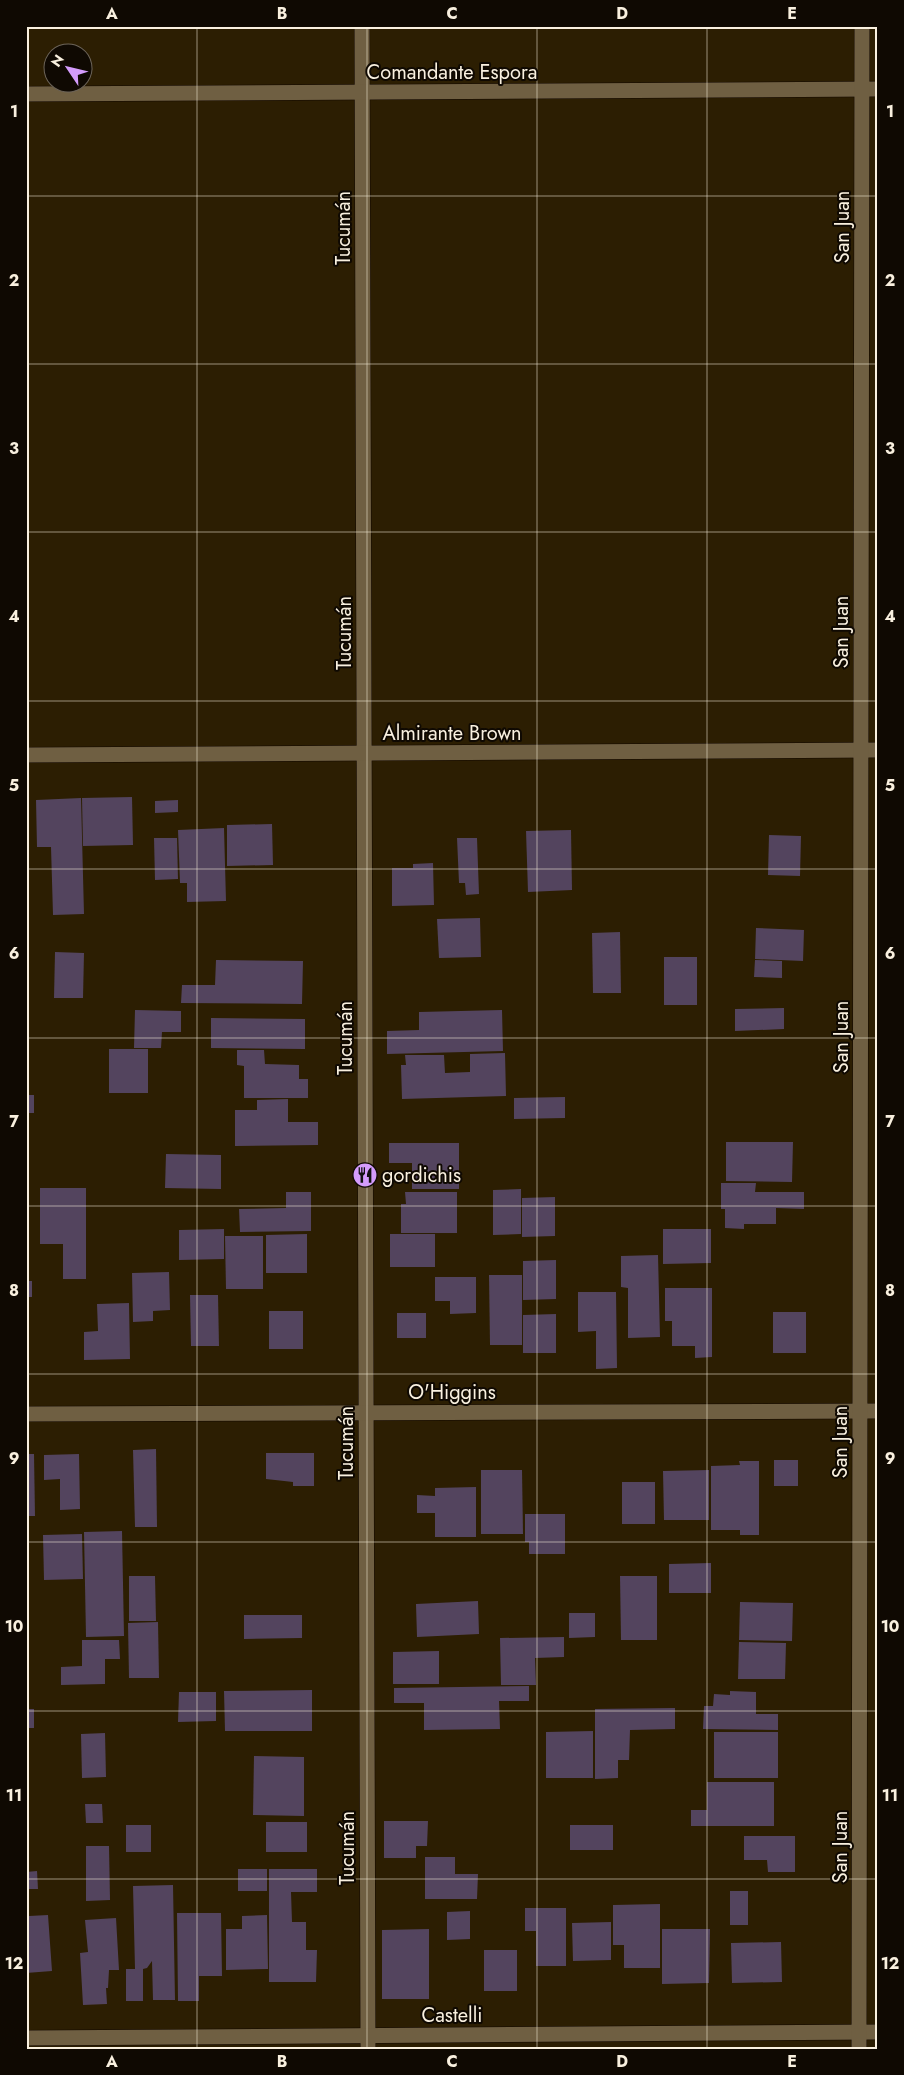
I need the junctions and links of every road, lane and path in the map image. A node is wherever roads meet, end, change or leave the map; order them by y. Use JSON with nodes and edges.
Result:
{"nodes":[{"id":1,"x":362,"y":26,"type":"edge"},
{"id":2,"x":862,"y":26,"type":"edge"},
{"id":3,"x":862,"y":89,"type":"junction"},
{"id":4,"x":878,"y":89,"type":"edge"},
{"id":5,"x":362,"y":92,"type":"junction"},
{"id":6,"x":26,"y":94,"type":"edge"},
{"id":7,"x":861,"y":750,"type":"junction"},
{"id":8,"x":878,"y":750,"type":"edge"},
{"id":9,"x":364,"y":753,"type":"junction"},
{"id":10,"x":26,"y":755,"type":"edge"},
{"id":11,"x":860,"y":1411,"type":"junction"},
{"id":12,"x":878,"y":1411,"type":"edge"},
{"id":13,"x":366,"y":1413,"type":"junction"},
{"id":14,"x":26,"y":1414,"type":"edge"},
{"id":15,"x":860,"y":2032,"type":"junction"},
{"id":16,"x":878,"y":2032,"type":"edge"},
{"id":17,"x":26,"y":2038,"type":"edge"},
{"id":18,"x":368,"y":2042,"type":"edge"},
{"id":19,"x":860,"y":2049,"type":"edge"}],
"edges":[{"from":1,"to":5,"type":"street","name":"Tucumán"},
{"from":2,"to":3,"type":"street","name":"San Juan"},
{"from":3,"to":4,"type":"street","name":"Comandante Espora"},
{"from":3,"to":5,"type":"street","name":"Comandante Espora"},
{"from":3,"to":7,"type":"street","name":"San Juan"},
{"from":5,"to":6,"type":"street","name":"Comandante Espora"},
{"from":5,"to":9,"type":"street","name":"Tucumán"},
{"from":7,"to":8,"type":"street","name":"Almirante Brown"},
{"from":7,"to":9,"type":"street","name":"Almirante Brown"},
{"from":7,"to":11,"type":"street","name":"San Juan"},
{"from":9,"to":10,"type":"street","name":"Almirante Brown"},
{"from":9,"to":13,"type":"street","name":"Tucumán"},
{"from":11,"to":12,"type":"street","name":"O'Higgins"},
{"from":11,"to":13,"type":"street","name":"O'Higgins"},
{"from":11,"to":15,"type":"street","name":"San Juan"},
{"from":13,"to":14,"type":"street","name":"O'Higgins"},
{"from":13,"to":18,"type":"street","name":"Tucumán"},
{"from":15,"to":16,"type":"street","name":"Castelli"},
{"from":15,"to":18,"type":"street","name":"Castelli"},
{"from":15,"to":19,"type":"street","name":"San Juan"},
{"from":17,"to":18,"type":"street","name":"Castelli"}]}
